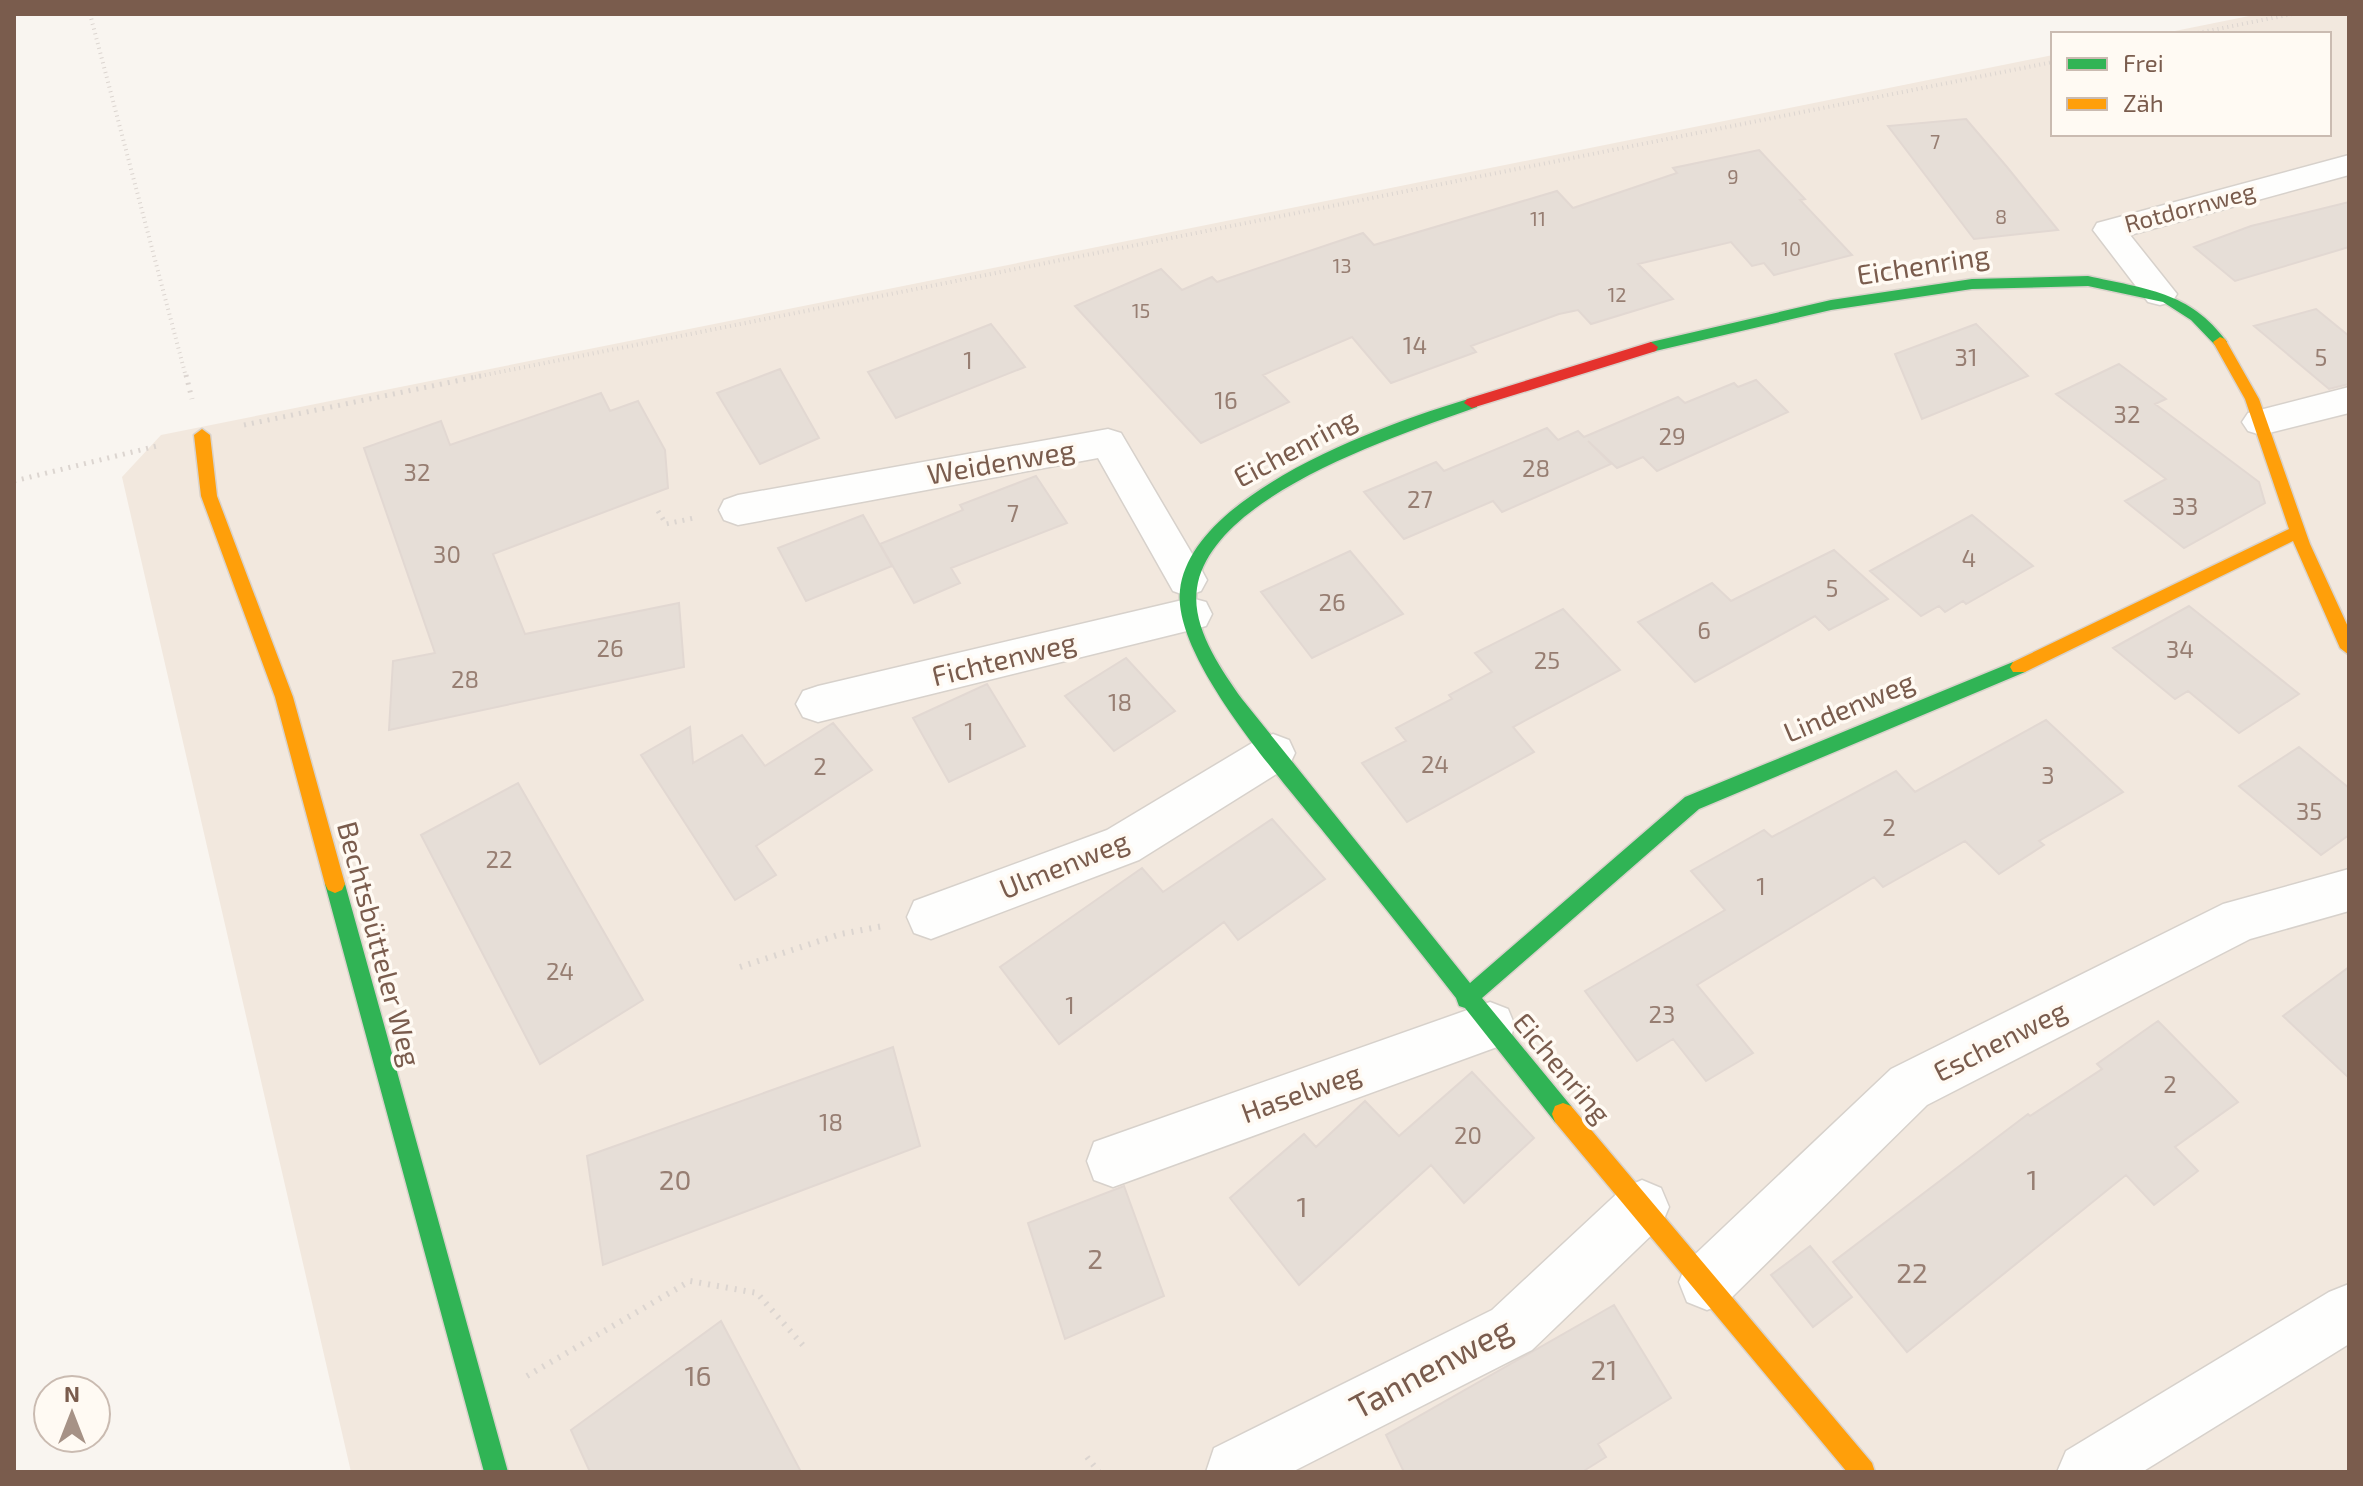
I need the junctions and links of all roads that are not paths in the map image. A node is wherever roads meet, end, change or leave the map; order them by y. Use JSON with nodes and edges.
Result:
{"nodes":[{"id":1,"x":2349,"y":165,"type":"edge"},
{"id":2,"x":2160,"y":294,"type":"junction"},
{"id":3,"x":2349,"y":400,"type":"edge"},
{"id":4,"x":2261,"y":422,"type":"junction"},
{"id":5,"x":202,"y":435,"type":"road end"},
{"id":6,"x":738,"y":510,"type":"dead end"},
{"id":7,"x":2297,"y":532,"type":"junction"},
{"id":8,"x":1189,"y":597,"type":"junction"},
{"id":9,"x":2349,"y":648,"type":"edge"},
{"id":10,"x":818,"y":704,"type":"dead end"},
{"id":11,"x":1273,"y":753,"type":"junction"},
{"id":12,"x":2349,"y":890,"type":"edge"},
{"id":13,"x":931,"y":917,"type":"road end"},
{"id":14,"x":1478,"y":1012,"type":"junction"},
{"id":15,"x":1113,"y":1161,"type":"dead end"},
{"id":16,"x":1642,"y":1207,"type":"junction"},
{"id":17,"x":1707,"y":1282,"type":"junction"},
{"id":18,"x":2349,"y":1312,"type":"edge"},
{"id":19,"x":1235,"y":1469,"type":"dead end"},
{"id":20,"x":496,"y":1472,"type":"edge"},
{"id":21,"x":1863,"y":1472,"type":"edge"},
{"id":22,"x":2087,"y":1472,"type":"edge"}],
"edges":[{"from":1,"to":2,"type":"street","name":"Rotdornweg"},
{"from":2,"to":4,"type":"street","name":"Eichenring"},
{"from":2,"to":8,"type":"street","name":"Eichenring"},
{"from":3,"to":4,"type":"street"},
{"from":4,"to":7,"type":"street","name":"Eichenring"},
{"from":5,"to":20,"type":"street","name":"Bechtsbütteler Weg"},
{"from":6,"to":8,"type":"street","name":"Weidenweg"},
{"from":7,"to":9,"type":"street","name":"Eichenring"},
{"from":7,"to":14,"type":"street","name":"Lindenweg"},
{"from":8,"to":10,"type":"street","name":"Fichtenweg"},
{"from":8,"to":11,"type":"street","name":"Eichenring"},
{"from":11,"to":13,"type":"street","name":"Ulmenweg"},
{"from":11,"to":14,"type":"street","name":"Eichenring"},
{"from":12,"to":17,"type":"street","name":"Eschenweg"},
{"from":14,"to":15,"type":"street","name":"Haselweg"},
{"from":14,"to":16,"type":"street","name":"Eichenring"},
{"from":16,"to":17,"type":"street","name":"Eichenring"},
{"from":16,"to":19,"type":"street","name":"Tannenweg"},
{"from":17,"to":21,"type":"street","name":"Eichenring"},
{"from":18,"to":22,"type":"street"}]}
